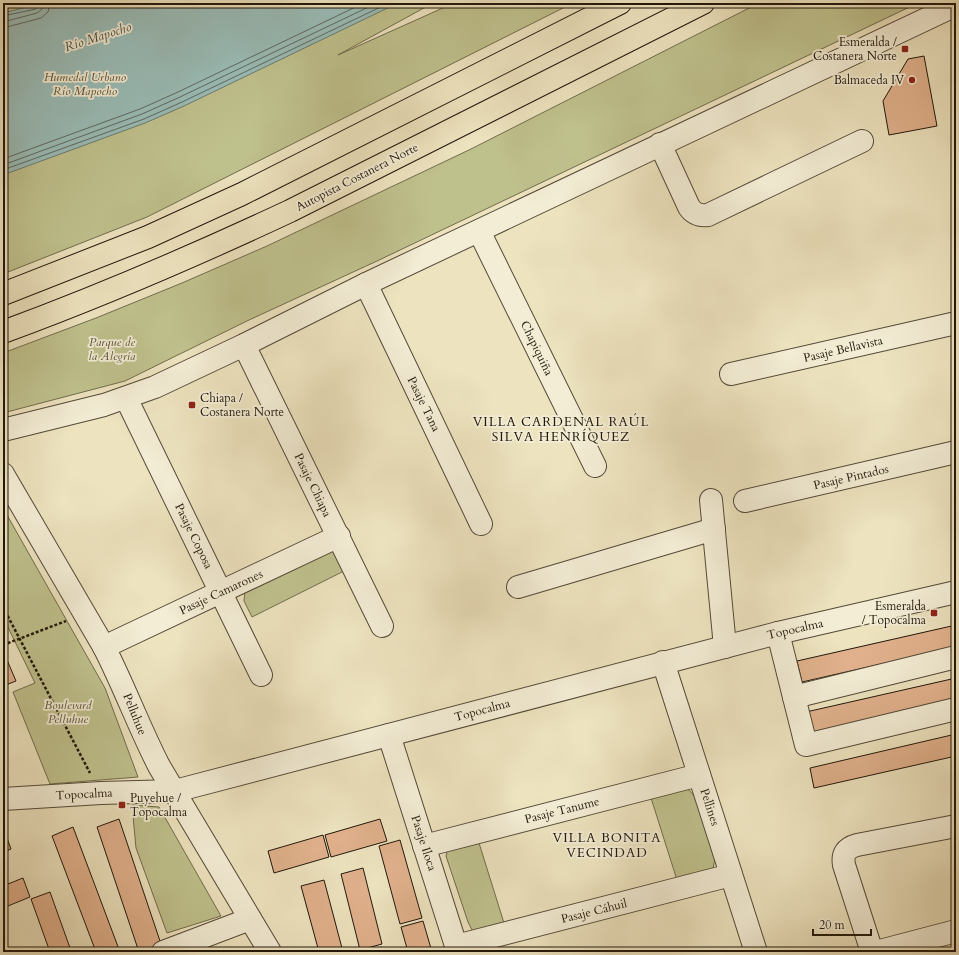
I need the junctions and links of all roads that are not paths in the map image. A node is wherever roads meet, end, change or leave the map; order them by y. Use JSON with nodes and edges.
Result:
{"nodes":[{"id":1,"x":620,"y":3,"type":"edge"},
{"id":2,"x":703,"y":3,"type":"edge"},
{"id":3,"x":956,"y":5,"type":"edge"},
{"id":4,"x":862,"y":141,"type":"dead end"},
{"id":5,"x":660,"y":144,"type":"junction"},
{"id":6,"x":479,"y":231,"type":"junction"},
{"id":7,"x":366,"y":284,"type":"junction"},
{"id":8,"x":3,"y":294,"type":"edge"},
{"id":9,"x":956,"y":323,"type":"edge"},
{"id":10,"x":3,"y":332,"type":"edge"},
{"id":11,"x":244,"y":345,"type":"junction"},
{"id":12,"x":731,"y":374,"type":"dead end"},
{"id":13,"x":126,"y":398,"type":"junction"},
{"id":14,"x":3,"y":430,"type":"edge"},
{"id":15,"x":956,"y":452,"type":"edge"},
{"id":16,"x":595,"y":466,"type":"dead end"},
{"id":17,"x":3,"y":474,"type":"edge"},
{"id":18,"x":711,"y":500,"type":"dead end"},
{"id":19,"x":745,"y":501,"type":"dead end"},
{"id":20,"x":481,"y":524,"type":"dead end"},
{"id":21,"x":714,"y":529,"type":"junction"},
{"id":22,"x":339,"y":536,"type":"junction"},
{"id":23,"x":518,"y":587,"type":"dead end"},
{"id":24,"x":221,"y":592,"type":"junction"},
{"id":25,"x":956,"y":592,"type":"edge"},
{"id":26,"x":382,"y":626,"type":"dead end"},
{"id":27,"x":778,"y":633,"type":"junction"},
{"id":28,"x":104,"y":647,"type":"junction"},
{"id":29,"x":725,"y":647,"type":"junction"},
{"id":30,"x":956,"y":658,"type":"edge"},
{"id":31,"x":663,"y":662,"type":"junction"},
{"id":32,"x":261,"y":675,"type":"dead end"},
{"id":33,"x":794,"y":697,"type":"junction"},
{"id":34,"x":956,"y":709,"type":"edge"},
{"id":35,"x":389,"y":735,"type":"junction"},
{"id":36,"x":699,"y":775,"type":"junction"},
{"id":37,"x":175,"y":791,"type":"junction"},
{"id":38,"x":3,"y":799,"type":"edge"},
{"id":39,"x":956,"y":826,"type":"edge"},
{"id":40,"x":424,"y":846,"type":"junction"},
{"id":41,"x":731,"y":875,"type":"junction"},
{"id":42,"x":250,"y":919,"type":"junction"},
{"id":43,"x":956,"y":931,"type":"edge"},
{"id":44,"x":457,"y":949,"type":"edge"},
{"id":45,"x":163,"y":952,"type":"edge"},
{"id":46,"x":270,"y":952,"type":"edge"},
{"id":47,"x":756,"y":952,"type":"edge"},
{"id":48,"x":872,"y":952,"type":"edge"},
{"id":49,"x":876,"y":952,"type":"edge"}],
"edges":[{"from":1,"to":8,"type":"highway"},
{"from":2,"to":10,"type":"highway","name":"Autopista Costanera Norte"},
{"from":3,"to":5,"type":"street"},
{"from":4,"to":5,"type":"street"},
{"from":5,"to":6,"type":"street"},
{"from":6,"to":7,"type":"street"},
{"from":6,"to":16,"type":"street","name":"Chapiquiña"},
{"from":7,"to":11,"type":"street"},
{"from":7,"to":20,"type":"street","name":"Pasaje Tana"},
{"from":9,"to":12,"type":"street","name":"Pasaje Bellavista"},
{"from":11,"to":13,"type":"street"},
{"from":11,"to":22,"type":"street","name":"Pasaje Chiapa"},
{"from":13,"to":14,"type":"street"},
{"from":13,"to":24,"type":"street","name":"Pasaje Coposa"},
{"from":15,"to":19,"type":"street","name":"Pasaje Pintados"},
{"from":17,"to":28,"type":"street","name":"Pelluhue"},
{"from":18,"to":21,"type":"street"},
{"from":21,"to":23,"type":"street"},
{"from":21,"to":29,"type":"street"},
{"from":22,"to":24,"type":"street","name":"Pasaje Camarones"},
{"from":22,"to":26,"type":"street","name":"Pasaje Chiapa"},
{"from":24,"to":28,"type":"street","name":"Pasaje Camarones"},
{"from":24,"to":32,"type":"street","name":"Pasaje Coposa"},
{"from":25,"to":27,"type":"street","name":"Topocalma"},
{"from":27,"to":29,"type":"street","name":"Topocalma"},
{"from":27,"to":33,"type":"street"},
{"from":28,"to":37,"type":"street","name":"Pelluhue"},
{"from":29,"to":31,"type":"street","name":"Topocalma"},
{"from":30,"to":33,"type":"street"},
{"from":31,"to":35,"type":"street","name":"Topocalma"},
{"from":31,"to":36,"type":"street","name":"Pellines"},
{"from":33,"to":34,"type":"street"},
{"from":35,"to":37,"type":"street","name":"Topocalma"},
{"from":35,"to":40,"type":"street","name":"Pasaje Iloca"},
{"from":36,"to":40,"type":"street","name":"Pasaje Tanume"},
{"from":36,"to":41,"type":"street","name":"Pellines"},
{"from":37,"to":38,"type":"street","name":"Topocalma"},
{"from":37,"to":42,"type":"street","name":"Pelluhue"},
{"from":39,"to":48,"type":"street"},
{"from":40,"to":44,"type":"street","name":"Pasaje Iloca"},
{"from":41,"to":44,"type":"street","name":"Pasaje Cáhuil"},
{"from":41,"to":47,"type":"street","name":"Pellines"},
{"from":42,"to":45,"type":"street"},
{"from":42,"to":46,"type":"street","name":"Pelluhue"},
{"from":43,"to":49,"type":"street"}]}
